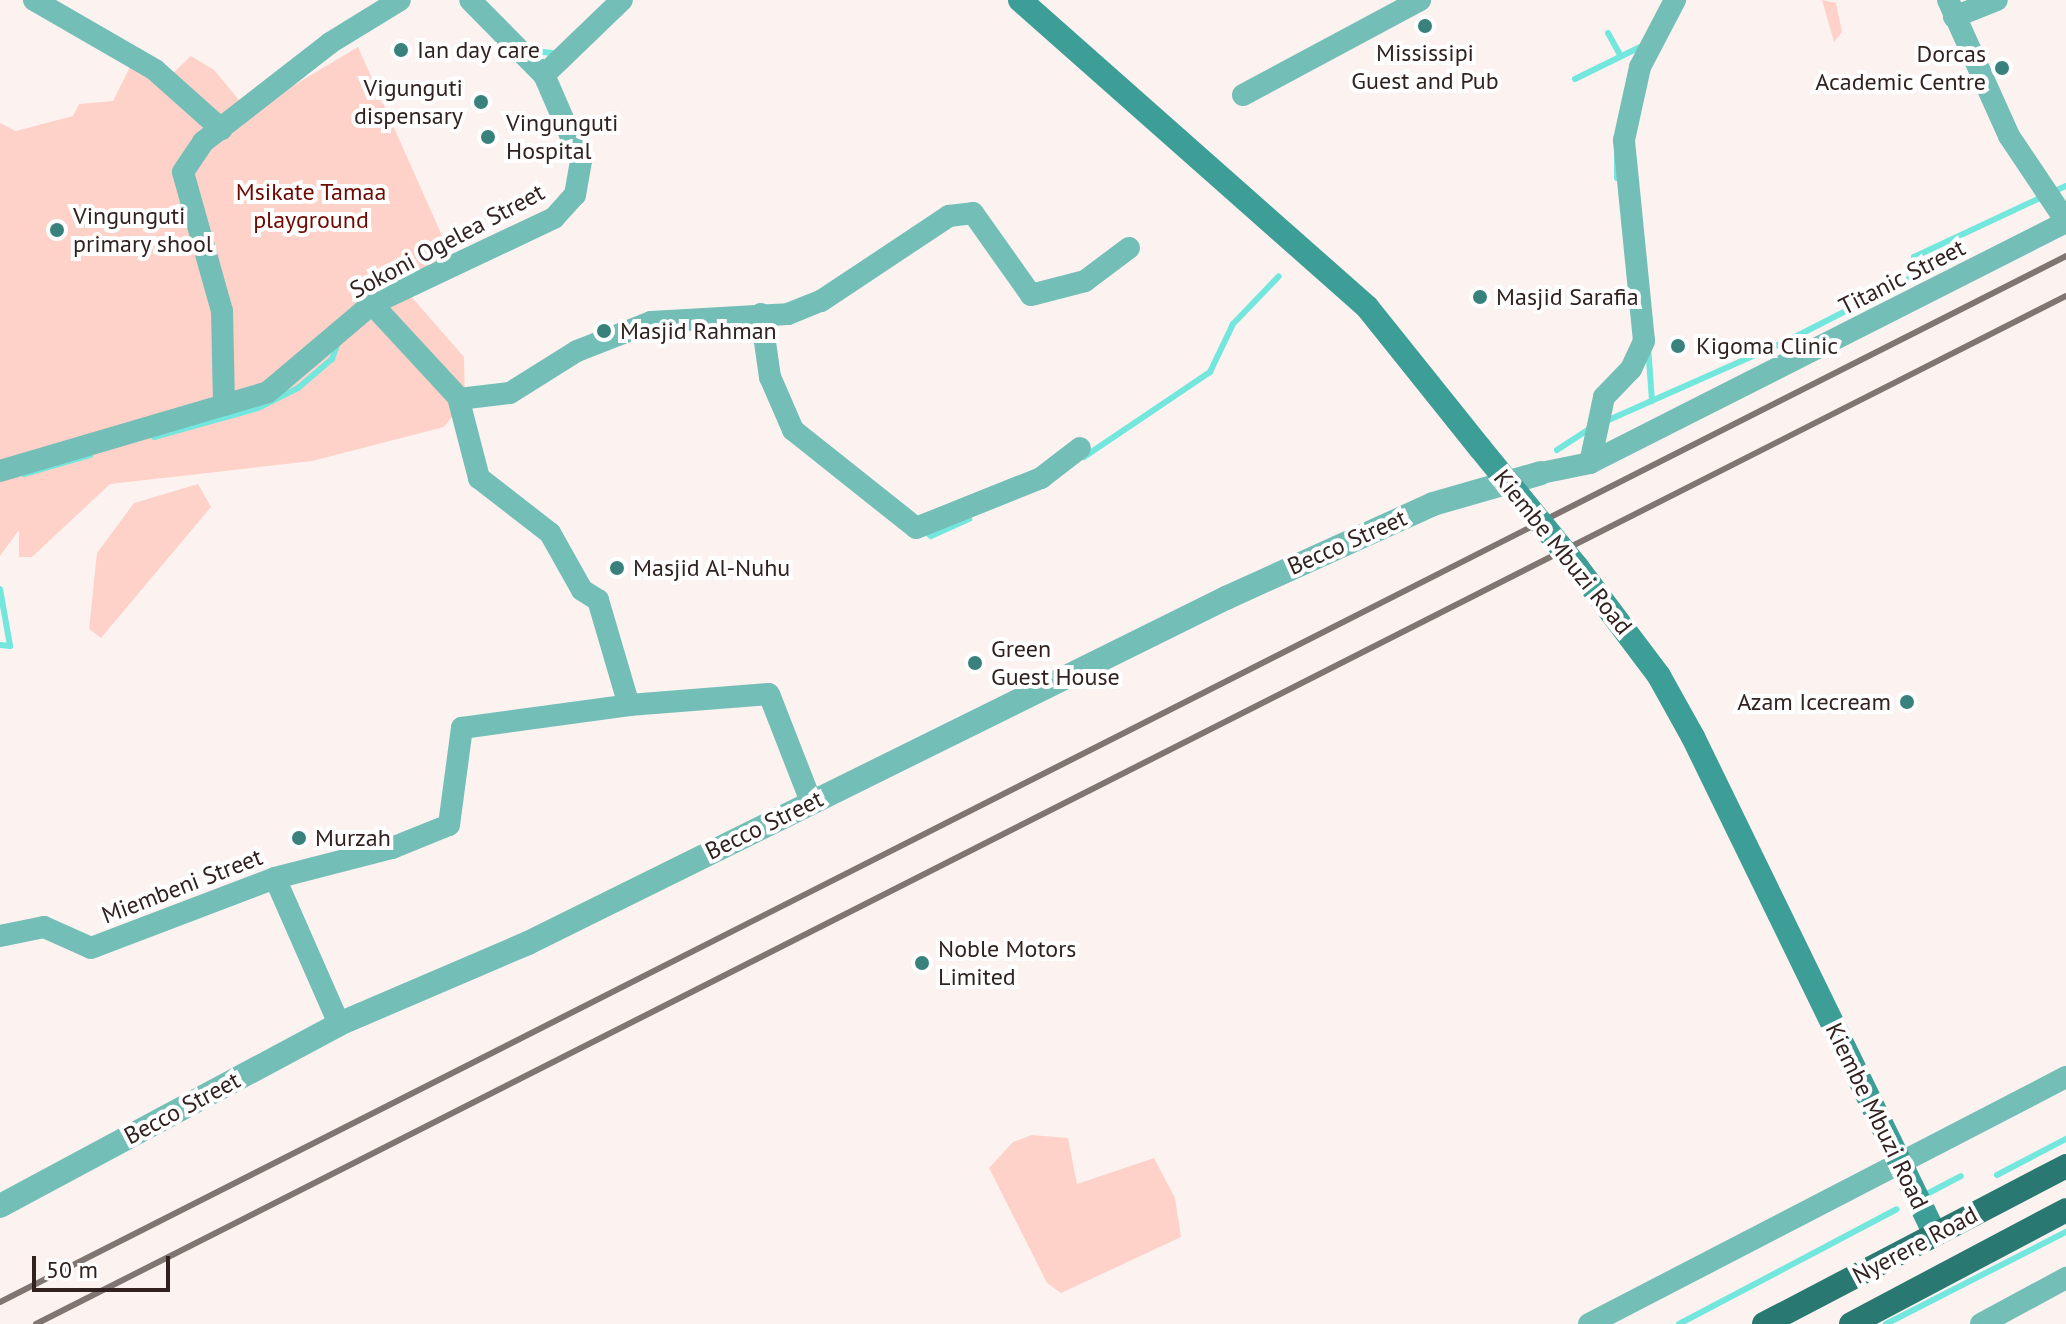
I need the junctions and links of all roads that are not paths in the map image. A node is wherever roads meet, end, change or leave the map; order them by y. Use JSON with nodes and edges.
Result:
{"nodes":[{"id":1,"x":34,"y":0,"type":"edge"},
{"id":2,"x":400,"y":0,"type":"edge"},
{"id":3,"x":470,"y":0,"type":"edge"},
{"id":4,"x":622,"y":0,"type":"edge"},
{"id":5,"x":1020,"y":0,"type":"edge"},
{"id":6,"x":1420,"y":0,"type":"edge"},
{"id":7,"x":1675,"y":0,"type":"edge"},
{"id":8,"x":1997,"y":0,"type":"edge"},
{"id":9,"x":1951,"y":8,"type":"edge"},
{"id":10,"x":544,"y":75,"type":"junction"},
{"id":11,"x":1243,"y":95,"type":"dead end"},
{"id":12,"x":221,"y":129,"type":"junction"},
{"id":13,"x":2066,"y":222,"type":"edge"},
{"id":14,"x":1129,"y":248,"type":"dead end"},
{"id":15,"x":372,"y":304,"type":"junction"},
{"id":16,"x":761,"y":314,"type":"junction"},
{"id":17,"x":459,"y":399,"type":"junction"},
{"id":18,"x":224,"y":405,"type":"junction"},
{"id":19,"x":1080,"y":448,"type":"dead end"},
{"id":20,"x":1590,"y":463,"type":"junction"},
{"id":21,"x":0,"y":471,"type":"edge"},
{"id":22,"x":1541,"y":473,"type":"joint"},
{"id":23,"x":629,"y":705,"type":"junction"},
{"id":24,"x":811,"y":802,"type":"junction"},
{"id":25,"x":275,"y":878,"type":"junction"},
{"id":26,"x":0,"y":936,"type":"edge"},
{"id":27,"x":339,"y":1024,"type":"junction"},
{"id":28,"x":2066,"y":1077,"type":"edge"},
{"id":29,"x":1901,"y":1164,"type":"junction"},
{"id":30,"x":2066,"y":1166,"type":"edge"},
{"id":31,"x":0,"y":1206,"type":"edge"},
{"id":32,"x":2066,"y":1210,"type":"edge"},
{"id":33,"x":1934,"y":1232,"type":"junction"},
{"id":34,"x":2066,"y":1278,"type":"edge"},
{"id":35,"x":1855,"y":1323,"type":"edge"},
{"id":36,"x":1589,"y":1324,"type":"edge"},
{"id":37,"x":1764,"y":1324,"type":"edge"},
{"id":38,"x":1981,"y":1324,"type":"edge"}],
"edges":[{"from":1,"to":12,"type":"street"},
{"from":2,"to":12,"type":"street"},
{"from":3,"to":10,"type":"street"},
{"from":4,"to":10,"type":"street"},
{"from":5,"to":29,"type":"main road","name":"Kiembe Mbuzi Road","bridge":true},
{"from":6,"to":11,"type":"street"},
{"from":7,"to":20,"type":"street"},
{"from":8,"to":9,"type":"street"},
{"from":9,"to":13,"type":"street","name":"Titanic Street"},
{"from":10,"to":15,"type":"street","name":"Sokoni Ogelea Street"},
{"from":12,"to":18,"type":"street"},
{"from":13,"to":20,"type":"street","name":"Titanic Street"},
{"from":14,"to":16,"type":"street"},
{"from":15,"to":17,"type":"street"},
{"from":15,"to":18,"type":"street","name":"Sokoni Ogelea Street"},
{"from":16,"to":17,"type":"street"},
{"from":16,"to":19,"type":"street"},
{"from":17,"to":23,"type":"street"},
{"from":18,"to":21,"type":"street","name":"Sokoni Ogelea Street"},
{"from":20,"to":22,"type":"street","name":"Titanic Street"},
{"from":22,"to":24,"type":"street","name":"Becco Street"},
{"from":23,"to":24,"type":"street"},
{"from":23,"to":25,"type":"street","name":"Miembeni Street"},
{"from":24,"to":27,"type":"street","name":"Becco Street"},
{"from":25,"to":26,"type":"street","name":"Miembeni Street"},
{"from":25,"to":27,"type":"street"},
{"from":27,"to":31,"type":"street","name":"Becco Street"},
{"from":28,"to":29,"type":"street"},
{"from":29,"to":33,"type":"main road","name":"Kiembe Mbuzi Road"},
{"from":29,"to":36,"type":"street"},
{"from":30,"to":33,"type":"highway","name":"Nyerere Road"},
{"from":32,"to":35,"type":"highway","name":"Nyerere Road"},
{"from":33,"to":37,"type":"highway","name":"Nyerere Road"},
{"from":34,"to":38,"type":"street"}]}
